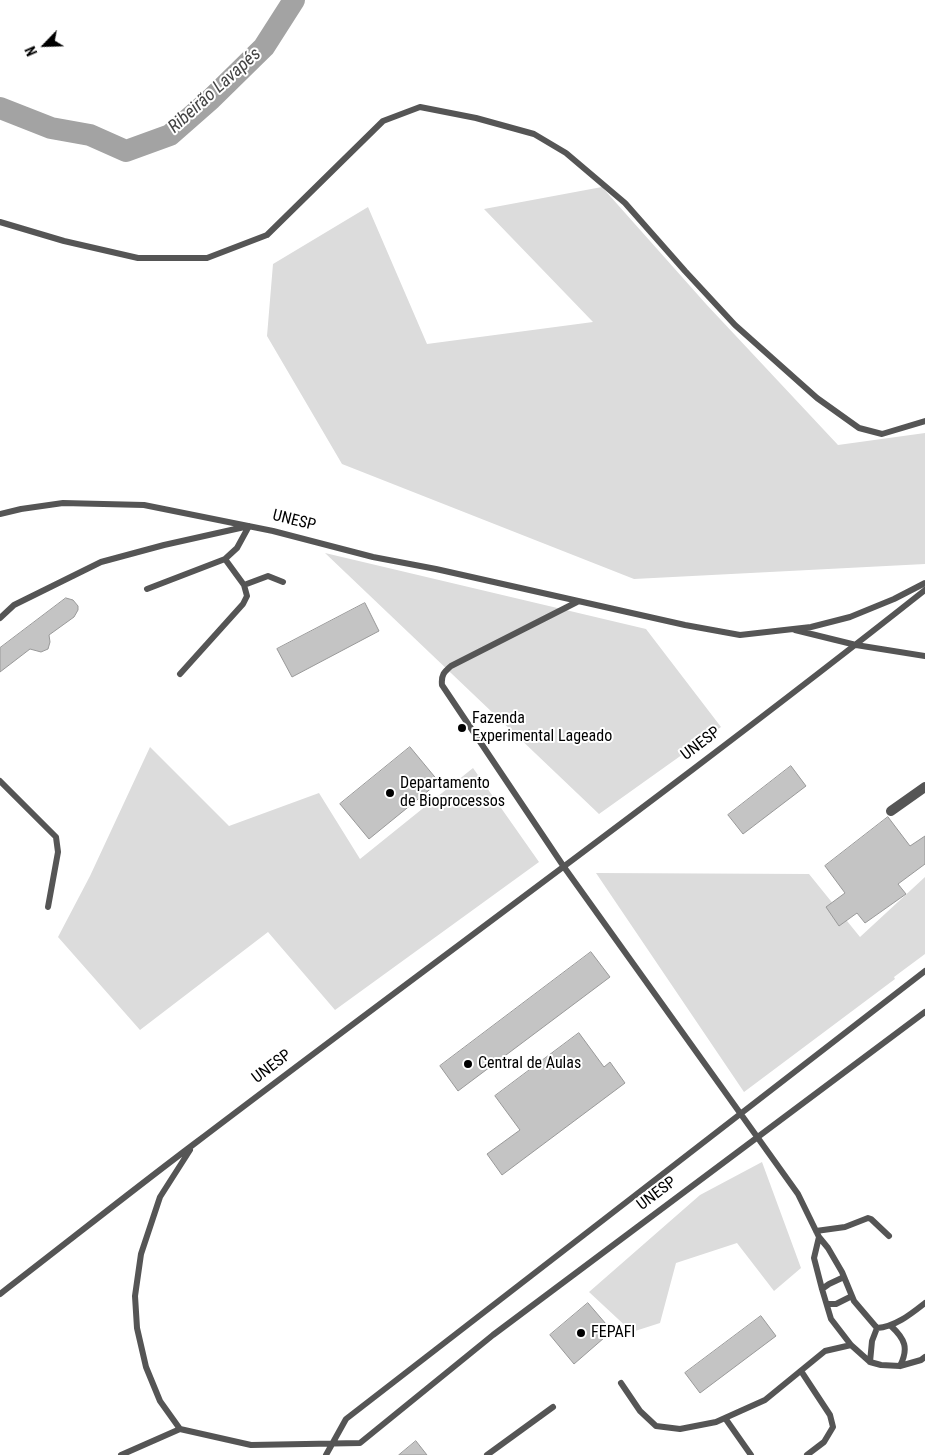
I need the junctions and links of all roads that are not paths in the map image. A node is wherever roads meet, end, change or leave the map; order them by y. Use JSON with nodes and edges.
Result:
{"nodes":[{"id":1,"x":0,"y":222,"type":"edge"},
{"id":2,"x":925,"y":421,"type":"edge"},
{"id":3,"x":0,"y":514,"type":"edge"},
{"id":4,"x":249,"y":526,"type":"junction"},
{"id":5,"x":225,"y":559,"type":"junction"},
{"id":6,"x":283,"y":582,"type":"dead end"},
{"id":7,"x":925,"y":583,"type":"edge"},
{"id":8,"x":244,"y":585,"type":"junction"},
{"id":9,"x":147,"y":589,"type":"dead end"},
{"id":10,"x":925,"y":590,"type":"edge"},
{"id":11,"x":577,"y":602,"type":"junction"},
{"id":12,"x":0,"y":618,"type":"edge"},
{"id":13,"x":789,"y":629,"type":"junction"},
{"id":14,"x":856,"y":644,"type":"junction"},
{"id":15,"x":925,"y":656,"type":"edge"},
{"id":16,"x":180,"y":674,"type":"dead end"},
{"id":17,"x":0,"y":781,"type":"edge"},
{"id":18,"x":925,"y":787,"type":"edge"},
{"id":19,"x":891,"y":812,"type":"dead end"},
{"id":20,"x":564,"y":867,"type":"junction"},
{"id":21,"x":48,"y":907,"type":"dead end"},
{"id":22,"x":925,"y":971,"type":"edge"},
{"id":23,"x":925,"y":1012,"type":"edge"},
{"id":24,"x":740,"y":1113,"type":"junction"},
{"id":25,"x":757,"y":1137,"type":"junction"},
{"id":26,"x":193,"y":1144,"type":"junction"},
{"id":27,"x":817,"y":1234,"type":"junction"},
{"id":28,"x":889,"y":1236,"type":"dead end"},
{"id":29,"x":844,"y":1277,"type":"junction"},
{"id":30,"x":822,"y":1289,"type":"junction"},
{"id":31,"x":0,"y":1294,"type":"edge"},
{"id":32,"x":852,"y":1296,"type":"junction"},
{"id":33,"x":925,"y":1303,"type":"edge"},
{"id":34,"x":827,"y":1304,"type":"junction"},
{"id":35,"x":891,"y":1326,"type":"junction"},
{"id":36,"x":878,"y":1328,"type":"junction"},
{"id":37,"x":851,"y":1345,"type":"junction"},
{"id":38,"x":925,"y":1356,"type":"edge"},
{"id":39,"x":870,"y":1362,"type":"junction"},
{"id":40,"x":900,"y":1366,"type":"junction"},
{"id":41,"x":801,"y":1371,"type":"junction"},
{"id":42,"x":621,"y":1383,"type":"dead end"},
{"id":43,"x":554,"y":1407,"type":"dead end"},
{"id":44,"x":725,"y":1418,"type":"junction"},
{"id":45,"x":180,"y":1430,"type":"junction"},
{"id":46,"x":333,"y":1442,"type":"junction"},
{"id":47,"x":121,"y":1455,"type":"edge"},
{"id":48,"x":326,"y":1455,"type":"edge"},
{"id":49,"x":487,"y":1455,"type":"edge"},
{"id":50,"x":751,"y":1455,"type":"edge"},
{"id":51,"x":807,"y":1455,"type":"edge"}],
"edges":[{"from":1,"to":2,"type":"lane"},
{"from":3,"to":4,"type":"lane","name":"UNESP"},
{"from":4,"to":5,"type":"lane"},
{"from":4,"to":11,"type":"lane","name":"UNESP"},
{"from":4,"to":12,"type":"lane"},
{"from":5,"to":8,"type":"lane"},
{"from":5,"to":9,"type":"lane"},
{"from":6,"to":8,"type":"lane"},
{"from":7,"to":13,"type":"lane","name":"UNESP"},
{"from":8,"to":16,"type":"lane"},
{"from":10,"to":14,"type":"lane","name":"UNESP"},
{"from":11,"to":13,"type":"lane","name":"UNESP"},
{"from":11,"to":20,"type":"lane"},
{"from":13,"to":14,"type":"lane","name":"UNESP"},
{"from":14,"to":15,"type":"lane","name":"UNESP"},
{"from":14,"to":20,"type":"lane","name":"UNESP"},
{"from":17,"to":21,"type":"lane"},
{"from":18,"to":19,"type":"street"},
{"from":20,"to":24,"type":"lane"},
{"from":20,"to":26,"type":"lane","name":"UNESP"},
{"from":22,"to":24,"type":"lane","name":"UNESP"},
{"from":23,"to":25,"type":"lane","name":"UNESP"},
{"from":24,"to":25,"type":"lane"},
{"from":24,"to":46,"type":"lane","name":"UNESP"},
{"from":25,"to":27,"type":"lane"},
{"from":25,"to":46,"type":"lane","name":"UNESP"},
{"from":26,"to":31,"type":"lane","name":"UNESP"},
{"from":26,"to":45,"type":"lane"},
{"from":27,"to":28,"type":"lane"},
{"from":27,"to":29,"type":"lane"},
{"from":27,"to":30,"type":"lane"},
{"from":29,"to":30,"type":"lane"},
{"from":29,"to":32,"type":"lane"},
{"from":30,"to":34,"type":"lane"},
{"from":32,"to":34,"type":"lane"},
{"from":32,"to":36,"type":"lane"},
{"from":33,"to":35,"type":"lane"},
{"from":34,"to":37,"type":"lane"},
{"from":35,"to":36,"type":"lane"},
{"from":35,"to":40,"type":"lane"},
{"from":36,"to":39,"type":"lane"},
{"from":37,"to":39,"type":"lane"},
{"from":37,"to":41,"type":"lane"},
{"from":38,"to":40,"type":"lane"},
{"from":39,"to":40,"type":"lane"},
{"from":41,"to":44,"type":"lane"},
{"from":41,"to":51,"type":"lane"},
{"from":42,"to":44,"type":"lane"},
{"from":43,"to":49,"type":"lane"},
{"from":44,"to":50,"type":"lane"},
{"from":45,"to":46,"type":"lane","name":"UNESP"},
{"from":45,"to":47,"type":"lane"},
{"from":46,"to":48,"type":"lane"}]}
